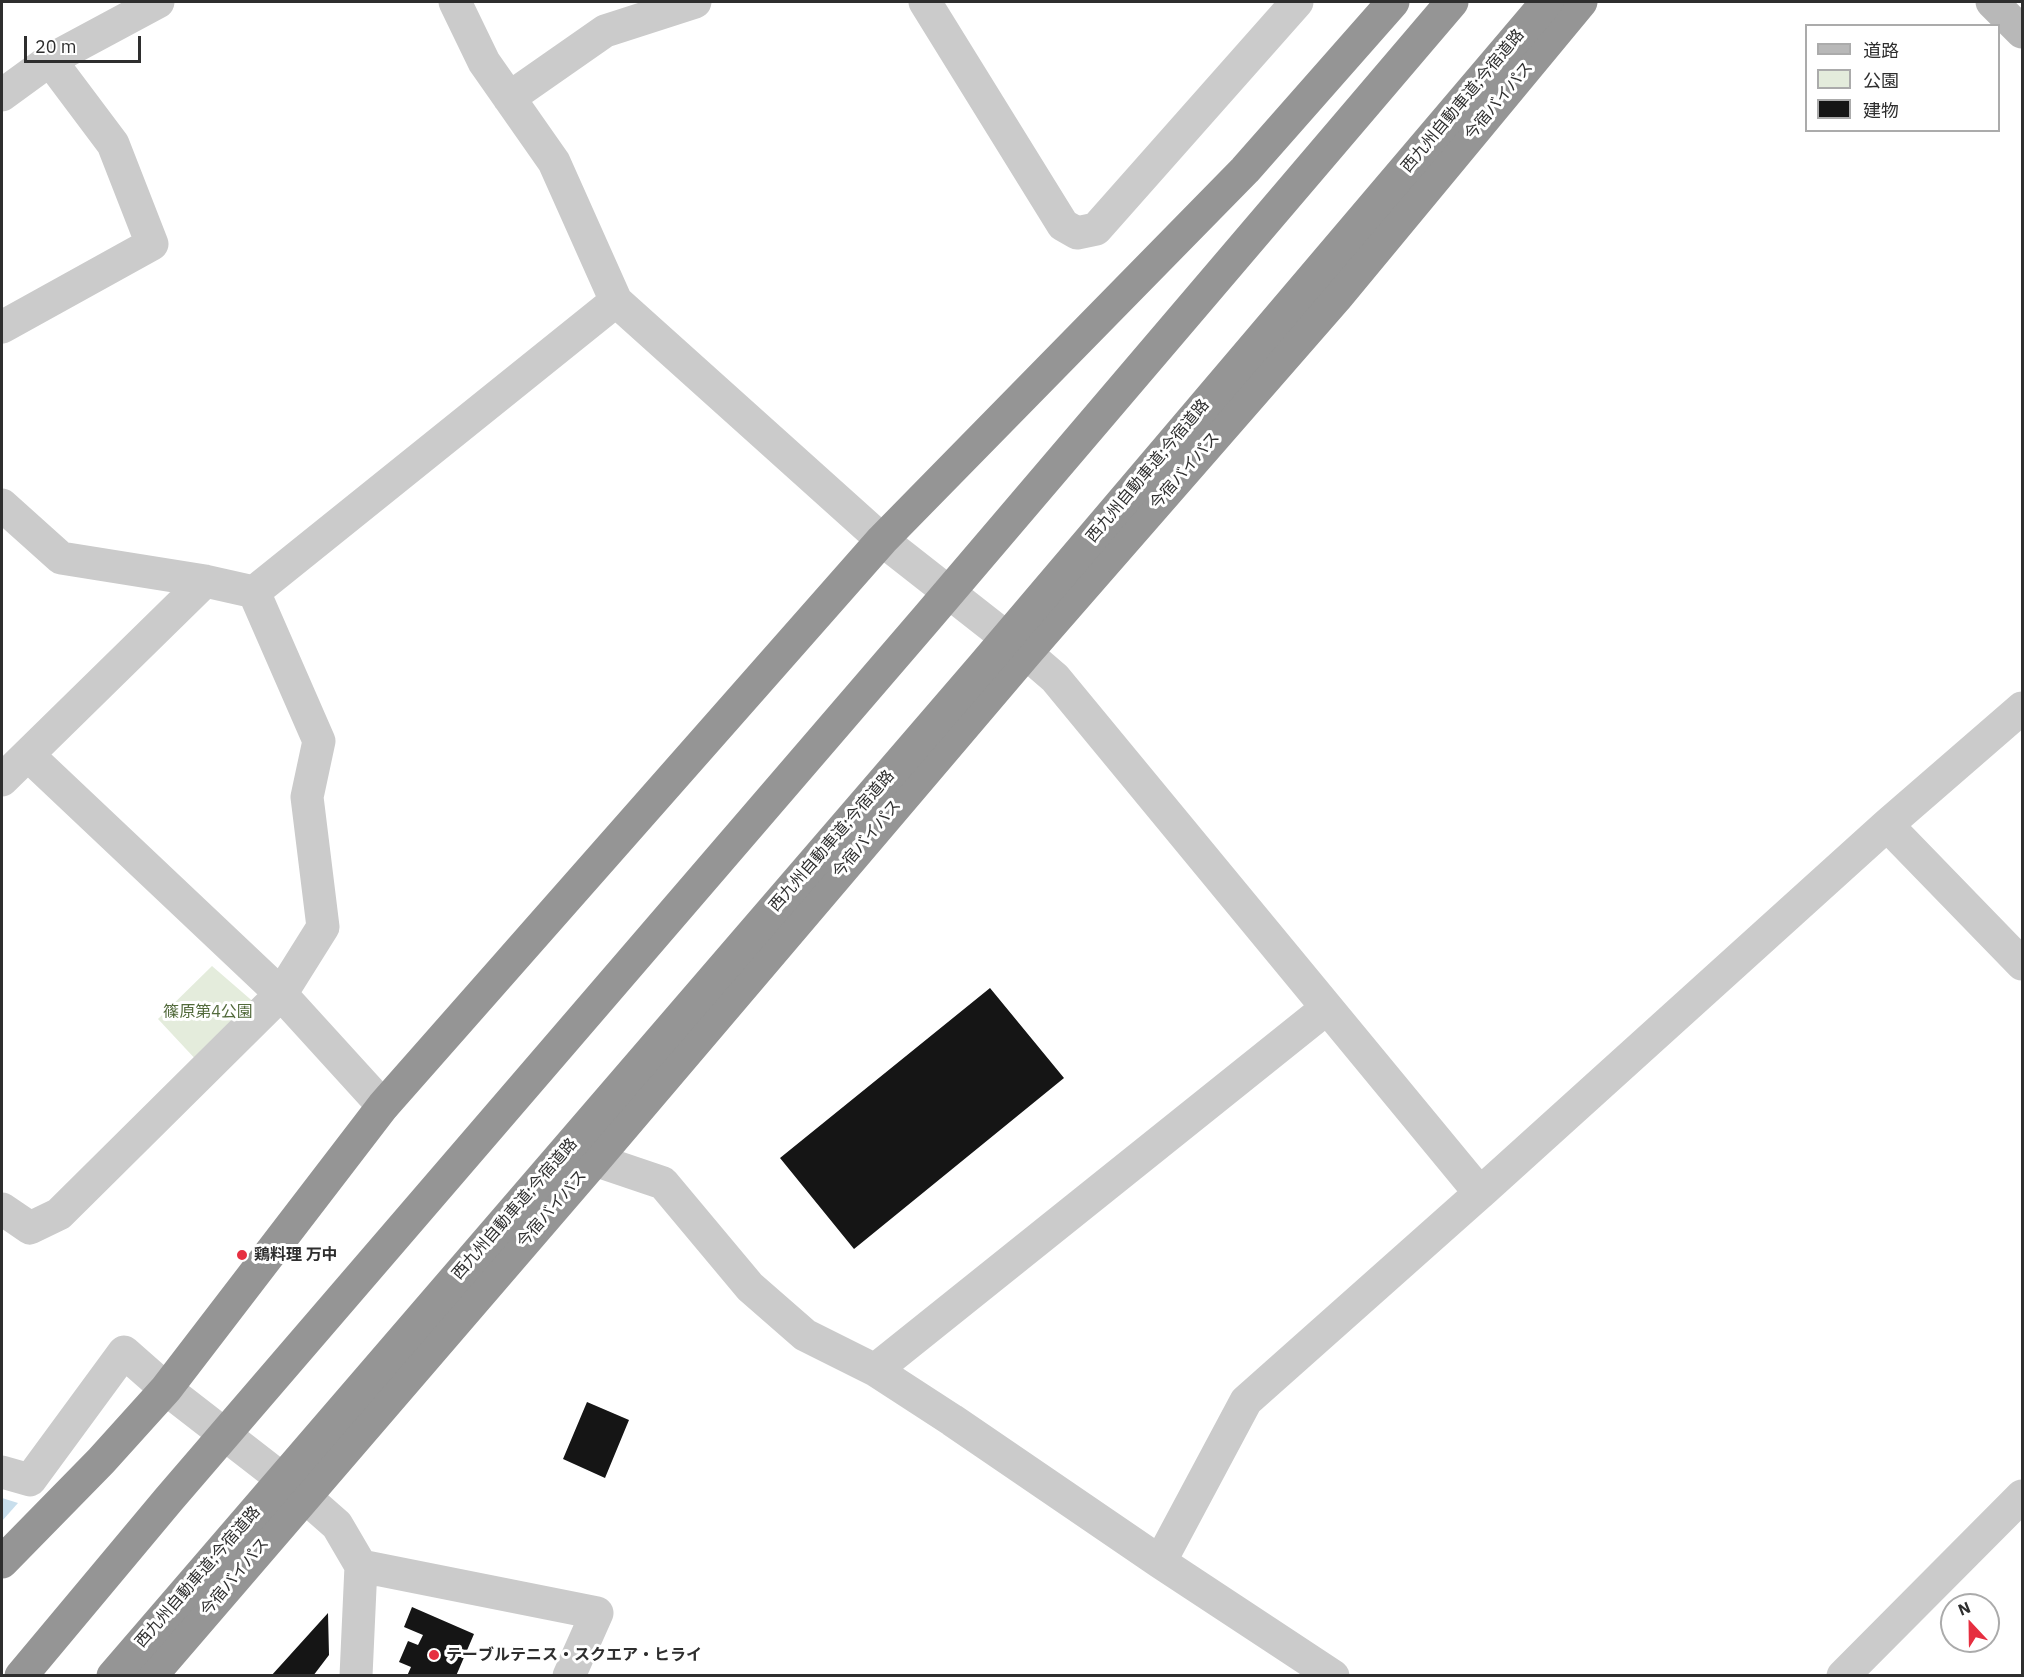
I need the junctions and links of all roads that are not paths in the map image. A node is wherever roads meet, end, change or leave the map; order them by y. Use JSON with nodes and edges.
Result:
{"nodes":[{"id":1,"x":158,"y":2,"type":"edge"},
{"id":2,"x":456,"y":2,"type":"edge"},
{"id":3,"x":695,"y":2,"type":"edge"},
{"id":4,"x":925,"y":2,"type":"edge"},
{"id":5,"x":1297,"y":2,"type":"edge"},
{"id":6,"x":1393,"y":2,"type":"edge"},
{"id":7,"x":1452,"y":2,"type":"edge"},
{"id":8,"x":1547,"y":2,"type":"edge"},
{"id":9,"x":1581,"y":2,"type":"edge"},
{"id":10,"x":1992,"y":2,"type":"edge"},
{"id":11,"x":2022,"y":32,"type":"edge"},
{"id":12,"x":50,"y":60,"type":"junction"},
{"id":13,"x":2,"y":95,"type":"edge"},
{"id":14,"x":509,"y":98,"type":"junction"},
{"id":15,"x":616,"y":301,"type":"junction"},
{"id":16,"x":2,"y":327,"type":"edge"},
{"id":17,"x":2,"y":505,"type":"edge"},
{"id":18,"x":882,"y":540,"type":"junction"},
{"id":19,"x":205,"y":581,"type":"junction"},
{"id":20,"x":254,"y":592,"type":"junction"},
{"id":21,"x":1026,"y":653,"type":"junction"},
{"id":22,"x":2022,"y":708,"type":"edge"},
{"id":23,"x":28,"y":755,"type":"junction"},
{"id":24,"x":2,"y":780,"type":"edge"},
{"id":25,"x":1887,"y":825,"type":"junction"},
{"id":26,"x":2022,"y":964,"type":"edge"},
{"id":27,"x":282,"y":994,"type":"junction"},
{"id":28,"x":1327,"y":1008,"type":"junction"},
{"id":29,"x":383,"y":1106,"type":"junction"},
{"id":30,"x":595,"y":1160,"type":"junction"},
{"id":31,"x":1480,"y":1193,"type":"junction"},
{"id":32,"x":2,"y":1209,"type":"edge"},
{"id":33,"x":875,"y":1370,"type":"junction"},
{"id":34,"x":166,"y":1389,"type":"junction"},
{"id":35,"x":2,"y":1472,"type":"edge"},
{"id":36,"x":304,"y":1496,"type":"junction"},
{"id":37,"x":2022,"y":1496,"type":"edge"},
{"id":38,"x":2,"y":1562,"type":"edge"},
{"id":39,"x":1160,"y":1563,"type":"junction"},
{"id":40,"x":361,"y":1566,"type":"junction"},
{"id":41,"x":21,"y":1676,"type":"edge"},
{"id":42,"x":113,"y":1676,"type":"edge"},
{"id":43,"x":151,"y":1676,"type":"edge"},
{"id":44,"x":356,"y":1676,"type":"edge"},
{"id":45,"x":569,"y":1676,"type":"edge"},
{"id":46,"x":1333,"y":1676,"type":"edge"},
{"id":47,"x":1843,"y":1676,"type":"edge"}],
"edges":[{"from":1,"to":12,"type":"street"},
{"from":2,"to":14,"type":"street"},
{"from":3,"to":14,"type":"street"},
{"from":4,"to":5,"type":"street"},
{"from":6,"to":18,"type":"highway"},
{"from":7,"to":41,"type":"highway","bridge":true},
{"from":8,"to":42,"type":"highway","name":"西九州自動車道;今宿道路","bridge":true},
{"from":9,"to":21,"type":"highway","name":"今宿バイパス"},
{"from":10,"to":11,"type":"main road"},
{"from":12,"to":13,"type":"street"},
{"from":12,"to":16,"type":"street"},
{"from":14,"to":15,"type":"street"},
{"from":15,"to":18,"type":"street"},
{"from":15,"to":20,"type":"street"},
{"from":17,"to":19,"type":"street"},
{"from":18,"to":21,"type":"street"},
{"from":18,"to":29,"type":"highway"},
{"from":19,"to":20,"type":"street"},
{"from":19,"to":23,"type":"street"},
{"from":20,"to":27,"type":"street"},
{"from":21,"to":28,"type":"street"},
{"from":21,"to":30,"type":"highway","name":"今宿バイパス"},
{"from":22,"to":25,"type":"street"},
{"from":23,"to":24,"type":"street"},
{"from":23,"to":27,"type":"street"},
{"from":25,"to":26,"type":"street"},
{"from":25,"to":31,"type":"street"},
{"from":27,"to":29,"type":"street"},
{"from":27,"to":32,"type":"street"},
{"from":28,"to":31,"type":"street"},
{"from":28,"to":33,"type":"street"},
{"from":29,"to":34,"type":"highway"},
{"from":30,"to":33,"type":"street"},
{"from":30,"to":36,"type":"highway","name":"今宿バイパス"},
{"from":31,"to":39,"type":"street"},
{"from":33,"to":39,"type":"street"},
{"from":34,"to":35,"type":"street"},
{"from":34,"to":36,"type":"street"},
{"from":34,"to":38,"type":"highway"},
{"from":36,"to":40,"type":"street"},
{"from":36,"to":43,"type":"highway","name":"今宿バイパス"},
{"from":37,"to":47,"type":"street"},
{"from":39,"to":46,"type":"street"},
{"from":40,"to":44,"type":"street"},
{"from":40,"to":45,"type":"street"}]}
